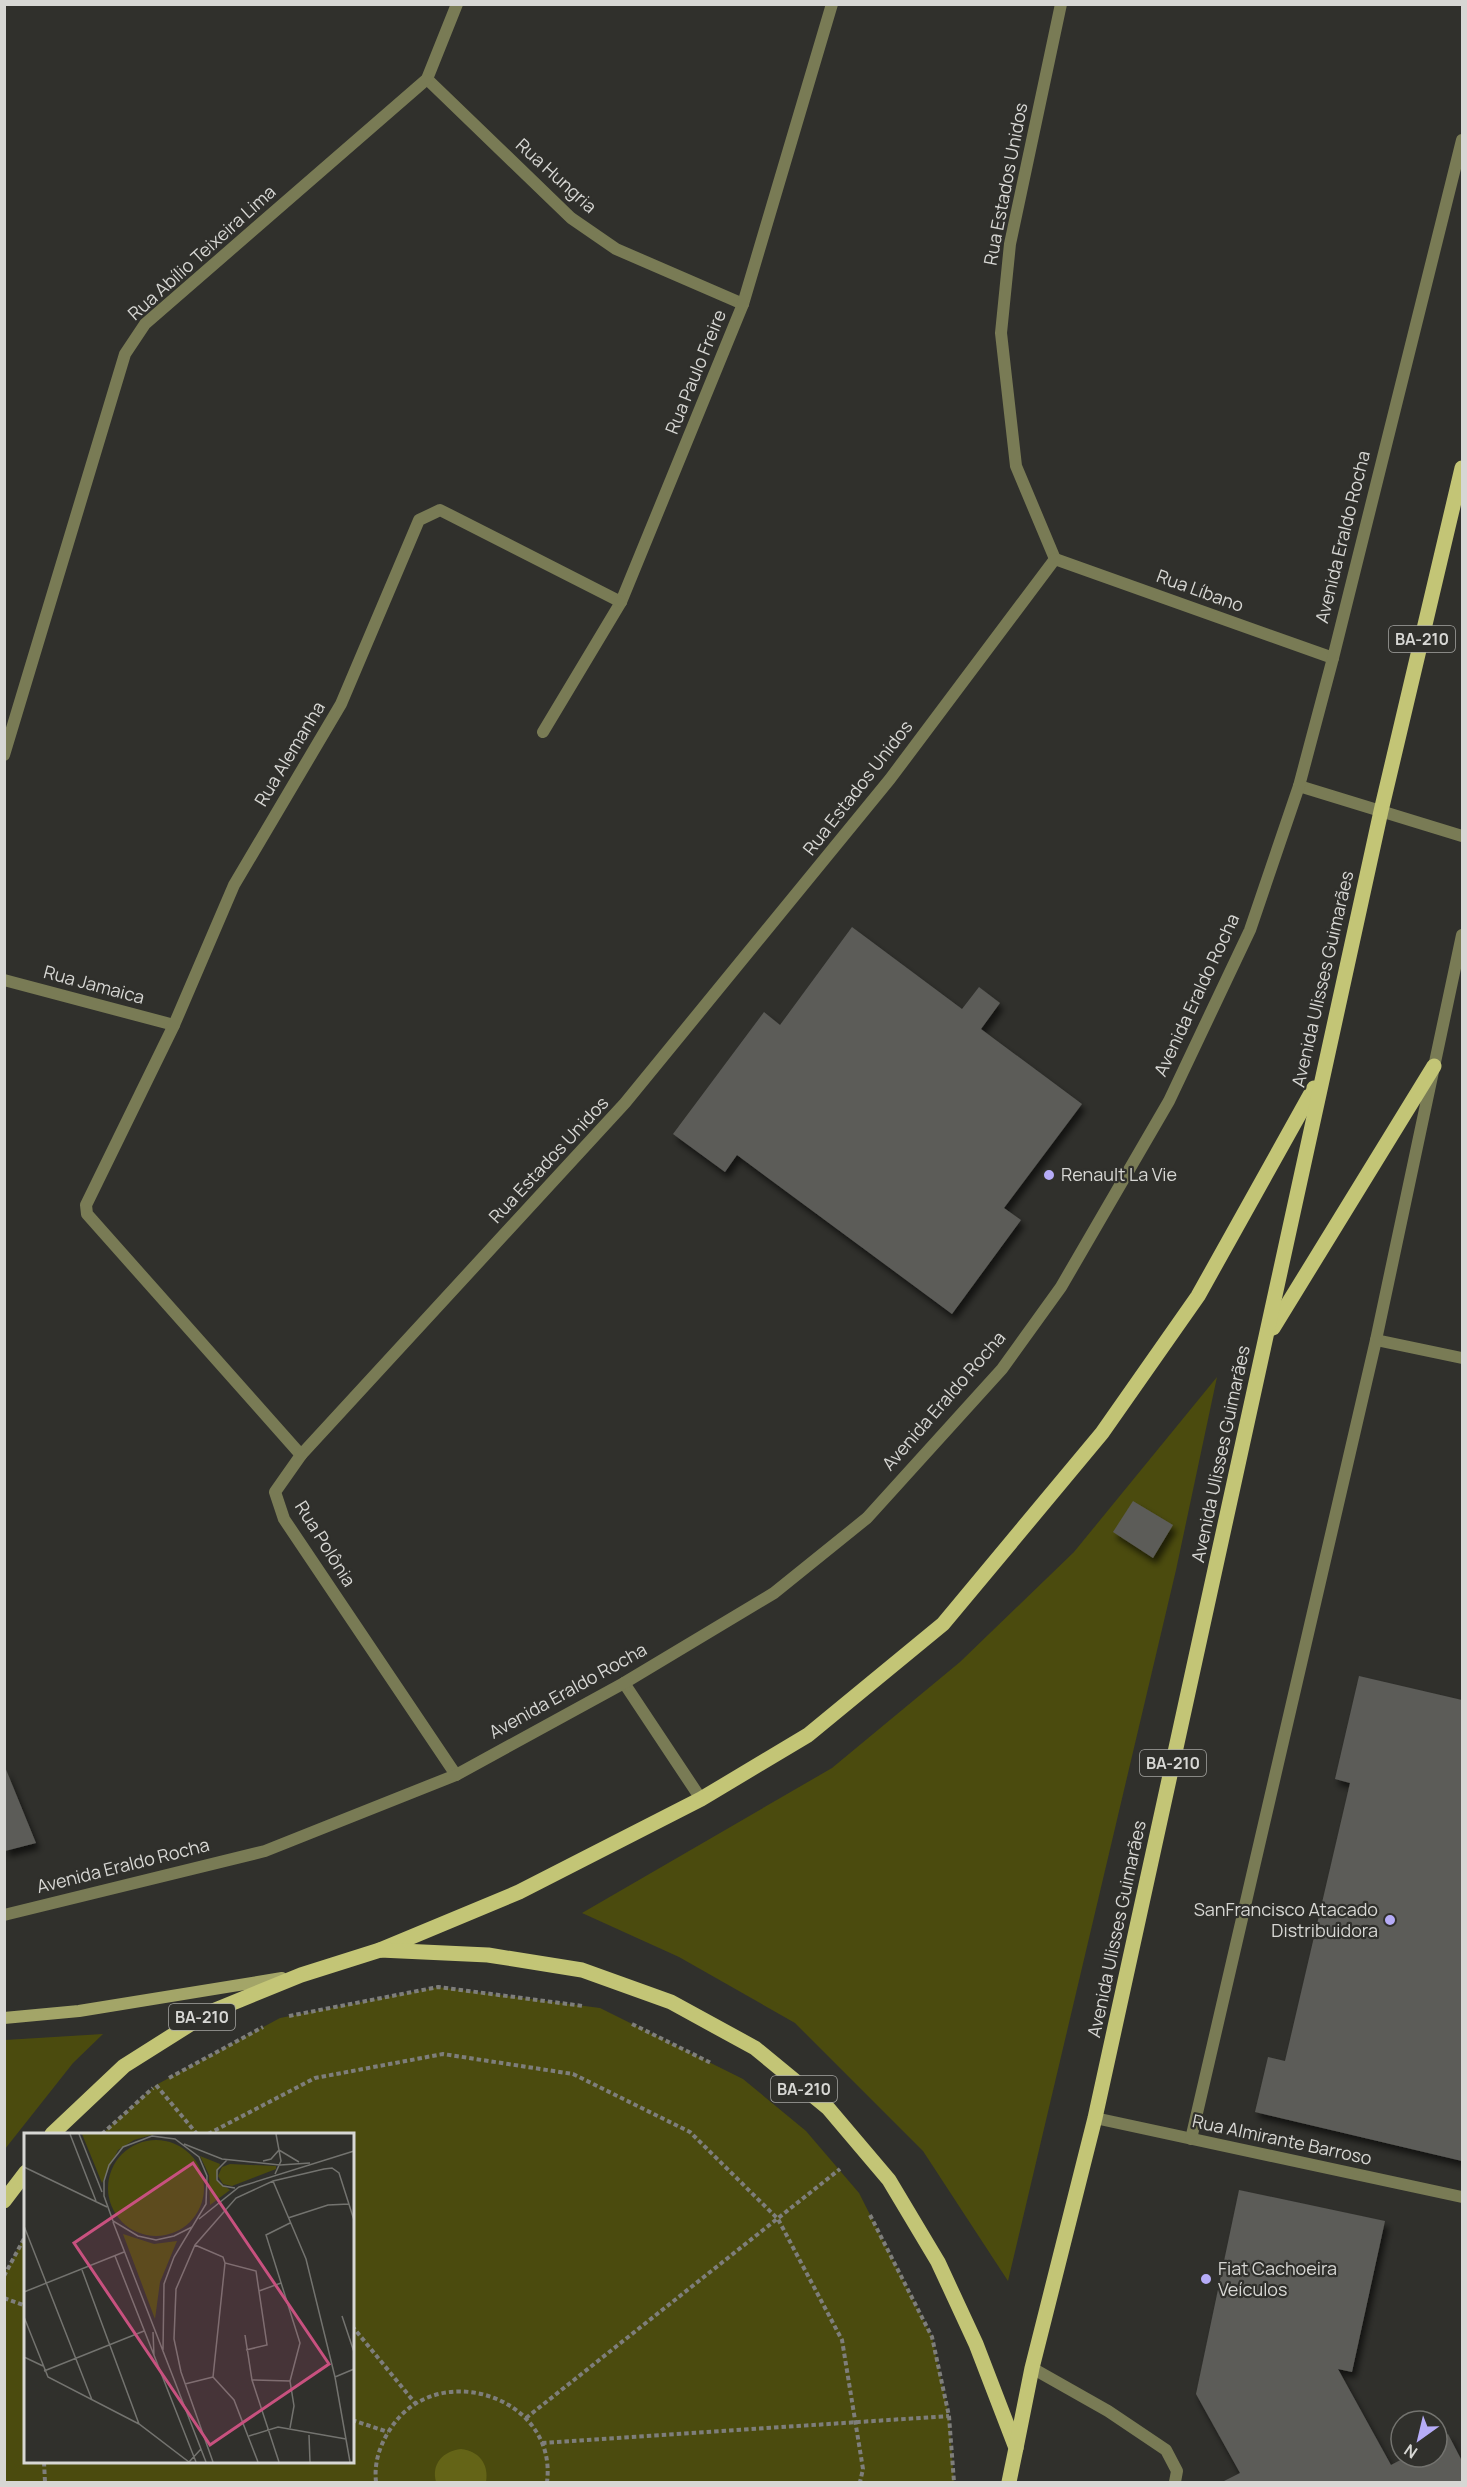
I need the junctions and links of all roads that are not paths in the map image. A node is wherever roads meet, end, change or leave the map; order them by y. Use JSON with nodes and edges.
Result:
{"nodes":[{"id":1,"x":457,"y":4,"type":"edge"},
{"id":2,"x":832,"y":4,"type":"edge"},
{"id":3,"x":1061,"y":4,"type":"edge"},
{"id":4,"x":427,"y":79,"type":"junction"},
{"id":5,"x":1462,"y":140,"type":"edge"},
{"id":6,"x":743,"y":304,"type":"junction"},
{"id":7,"x":1462,"y":468,"type":"edge"},
{"id":8,"x":1055,"y":559,"type":"junction"},
{"id":9,"x":621,"y":602,"type":"junction"},
{"id":10,"x":1333,"y":658,"type":"junction"},
{"id":11,"x":543,"y":732,"type":"dead end"},
{"id":12,"x":4,"y":755,"type":"edge"},
{"id":13,"x":1299,"y":786,"type":"junction"},
{"id":14,"x":1381,"y":811,"type":"junction"},
{"id":15,"x":1462,"y":836,"type":"edge"},
{"id":16,"x":1462,"y":935,"type":"edge"},
{"id":17,"x":4,"y":980,"type":"edge"},
{"id":18,"x":174,"y":1025,"type":"junction"},
{"id":19,"x":1434,"y":1066,"type":"junction"},
{"id":20,"x":1322,"y":1075,"type":"junction"},
{"id":21,"x":1267,"y":1338,"type":"junction"},
{"id":22,"x":1376,"y":1340,"type":"junction"},
{"id":23,"x":1462,"y":1359,"type":"edge"},
{"id":24,"x":301,"y":1455,"type":"junction"},
{"id":25,"x":624,"y":1683,"type":"junction"},
{"id":26,"x":456,"y":1775,"type":"junction"},
{"id":27,"x":701,"y":1799,"type":"junction"},
{"id":28,"x":4,"y":1915,"type":"edge"},
{"id":29,"x":380,"y":1950,"type":"junction"},
{"id":30,"x":301,"y":1975,"type":"junction"},
{"id":31,"x":4,"y":2018,"type":"edge"},
{"id":32,"x":1095,"y":2118,"type":"junction"},
{"id":33,"x":53,"y":2133,"type":"edge"},
{"id":34,"x":1191,"y":2139,"type":"junction"},
{"id":35,"x":24,"y":2175,"type":"edge"},
{"id":36,"x":1462,"y":2197,"type":"edge"},
{"id":37,"x":4,"y":2201,"type":"edge"},
{"id":38,"x":1032,"y":2368,"type":"junction"},
{"id":39,"x":1016,"y":2448,"type":"junction"},
{"id":40,"x":1009,"y":2482,"type":"edge"},
{"id":41,"x":1174,"y":2482,"type":"edge"}],
"edges":[{"from":1,"to":4,"type":"street","name":"Rua Abílio Teixeira Lima"},
{"from":2,"to":6,"type":"street","name":"Rua Paulo Freire"},
{"from":3,"to":8,"type":"street","name":"Rua Estados Unidos"},
{"from":4,"to":6,"type":"street","name":"Rua Hungria"},
{"from":4,"to":12,"type":"street","name":"Rua Abílio Teixeira Lima"},
{"from":5,"to":10,"type":"street","name":"Avenida Eraldo Rocha"},
{"from":6,"to":9,"type":"street","name":"Rua Paulo Freire"},
{"from":7,"to":14,"type":"main road","name":"Avenida Ulisses Guimarães","number":"BA-210"},
{"from":8,"to":10,"type":"street","name":"Rua Líbano"},
{"from":8,"to":24,"type":"street","name":"Rua Estados Unidos"},
{"from":9,"to":11,"type":"street","name":"Rua Paulo Freire"},
{"from":9,"to":18,"type":"street","name":"Rua Alemanha"},
{"from":10,"to":13,"type":"street","name":"Avenida Eraldo Rocha"},
{"from":13,"to":14,"type":"street"},
{"from":13,"to":25,"type":"street","name":"Avenida Eraldo Rocha"},
{"from":14,"to":15,"type":"street"},
{"from":14,"to":20,"type":"main road","name":"Avenida Ulisses Guimarães","number":"BA-210"},
{"from":16,"to":19,"type":"street"},
{"from":17,"to":18,"type":"street","name":"Rua Jamaica"},
{"from":18,"to":24,"type":"street","name":"Rua Alemanha"},
{"from":19,"to":21,"type":"main road"},
{"from":19,"to":22,"type":"street"},
{"from":20,"to":21,"type":"main road","name":"Avenida Ulisses Guimarães","number":"BA-210"},
{"from":20,"to":27,"type":"main road","number":"BA-210"},
{"from":21,"to":32,"type":"main road","name":"Avenida Ulisses Guimarães","number":"BA-210"},
{"from":22,"to":23,"type":"street"},
{"from":22,"to":34,"type":"street"},
{"from":24,"to":26,"type":"street","name":"Rua Polônia"},
{"from":25,"to":26,"type":"street","name":"Avenida Eraldo Rocha"},
{"from":25,"to":27,"type":"street"},
{"from":26,"to":28,"type":"street","name":"Avenida Eraldo Rocha"},
{"from":27,"to":29,"type":"main road","number":"BA-210"},
{"from":29,"to":30,"type":"main road","number":"BA-210"},
{"from":29,"to":39,"type":"main road","number":"BA-210"},
{"from":30,"to":31,"type":"street","number":"BA-210"},
{"from":30,"to":33,"type":"main road","number":"BA-210"},
{"from":32,"to":34,"type":"street","name":"Rua Almirante Barroso"},
{"from":32,"to":38,"type":"main road","name":"Avenida Ulisses Guimarães","number":"BA-210"},
{"from":34,"to":36,"type":"street","name":"Rua Almirante Barroso"},
{"from":35,"to":37,"type":"main road"},
{"from":38,"to":39,"type":"main road","name":"Avenida Ulisses Guimarães","number":"BA-210"},
{"from":38,"to":41,"type":"street"},
{"from":39,"to":40,"type":"main road","number":"BA-210"}]}
